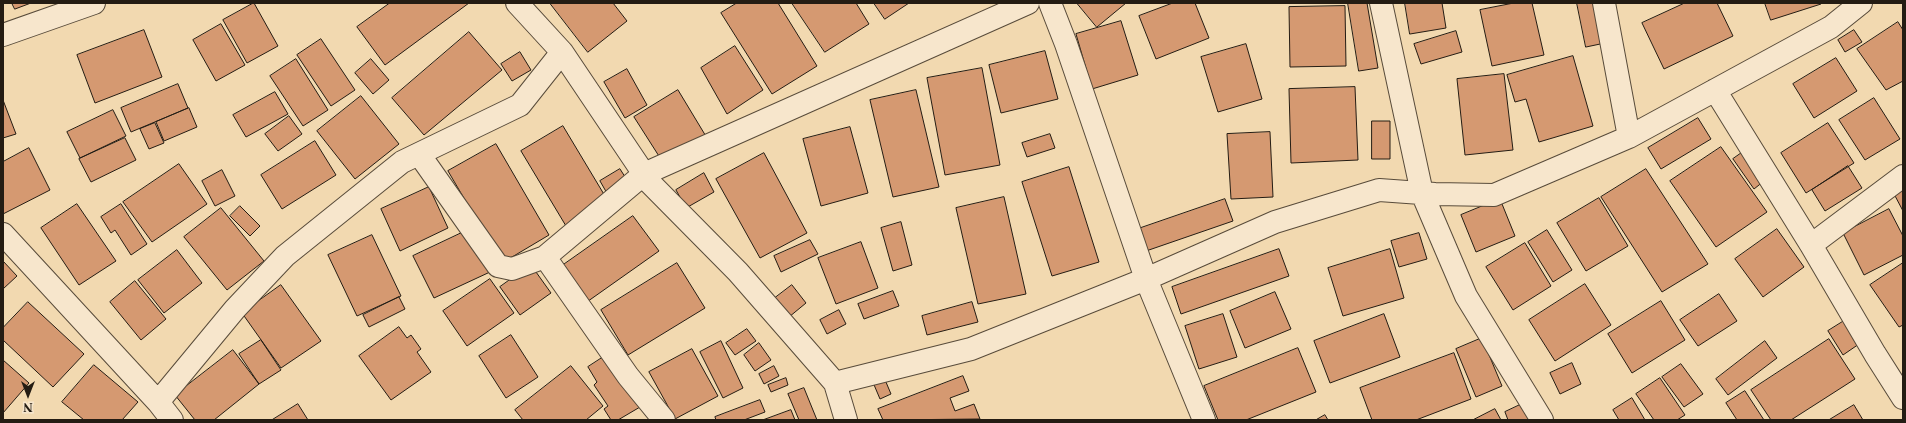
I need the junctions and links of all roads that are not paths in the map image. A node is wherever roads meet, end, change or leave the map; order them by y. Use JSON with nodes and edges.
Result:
{"nodes":[{"id":1,"x":94,"y":3,"type":"edge"},
{"id":2,"x":517,"y":3,"type":"edge"},
{"id":3,"x":1028,"y":3,"type":"edge"},
{"id":4,"x":1050,"y":3,"type":"edge"},
{"id":5,"x":1381,"y":3,"type":"edge"},
{"id":6,"x":1604,"y":3,"type":"edge"},
{"id":7,"x":1862,"y":3,"type":"edge"},
{"id":8,"x":3,"y":35,"type":"edge"},
{"id":9,"x":562,"y":52,"type":"junction"},
{"id":10,"x":1715,"y":90,"type":"junction"},
{"id":11,"x":1629,"y":137,"type":"junction"},
{"id":12,"x":419,"y":154,"type":"junction"},
{"id":13,"x":644,"y":174,"type":"junction"},
{"id":14,"x":1903,"y":176,"type":"edge"},
{"id":15,"x":1422,"y":193,"type":"junction"},
{"id":16,"x":3,"y":235,"type":"edge"},
{"id":17,"x":1811,"y":245,"type":"junction"},
{"id":18,"x":545,"y":257,"type":"junction"},
{"id":19,"x":1146,"y":278,"type":"junction"},
{"id":20,"x":835,"y":383,"type":"junction"},
{"id":21,"x":1903,"y":398,"type":"edge"},
{"id":22,"x":158,"y":402,"type":"junction"},
{"id":23,"x":172,"y":420,"type":"edge"},
{"id":24,"x":664,"y":420,"type":"edge"},
{"id":25,"x":846,"y":420,"type":"edge"},
{"id":26,"x":1204,"y":420,"type":"edge"},
{"id":27,"x":1542,"y":420,"type":"edge"}],
"edges":[{"from":1,"to":8,"type":"street"},
{"from":2,"to":9,"type":"street"},
{"from":3,"to":13,"type":"street"},
{"from":4,"to":19,"type":"street"},
{"from":5,"to":15,"type":"street"},
{"from":6,"to":11,"type":"street"},
{"from":7,"to":10,"type":"street"},
{"from":9,"to":12,"type":"street"},
{"from":9,"to":13,"type":"street"},
{"from":10,"to":11,"type":"street"},
{"from":10,"to":17,"type":"street"},
{"from":11,"to":15,"type":"street"},
{"from":12,"to":18,"type":"street"},
{"from":12,"to":22,"type":"street"},
{"from":13,"to":18,"type":"street"},
{"from":13,"to":20,"type":"street"},
{"from":14,"to":17,"type":"street"},
{"from":15,"to":19,"type":"street"},
{"from":15,"to":27,"type":"street"},
{"from":16,"to":22,"type":"street"},
{"from":17,"to":21,"type":"street"},
{"from":18,"to":24,"type":"street"},
{"from":19,"to":20,"type":"street"},
{"from":19,"to":26,"type":"street"},
{"from":20,"to":25,"type":"street"},
{"from":22,"to":23,"type":"street"}]}
